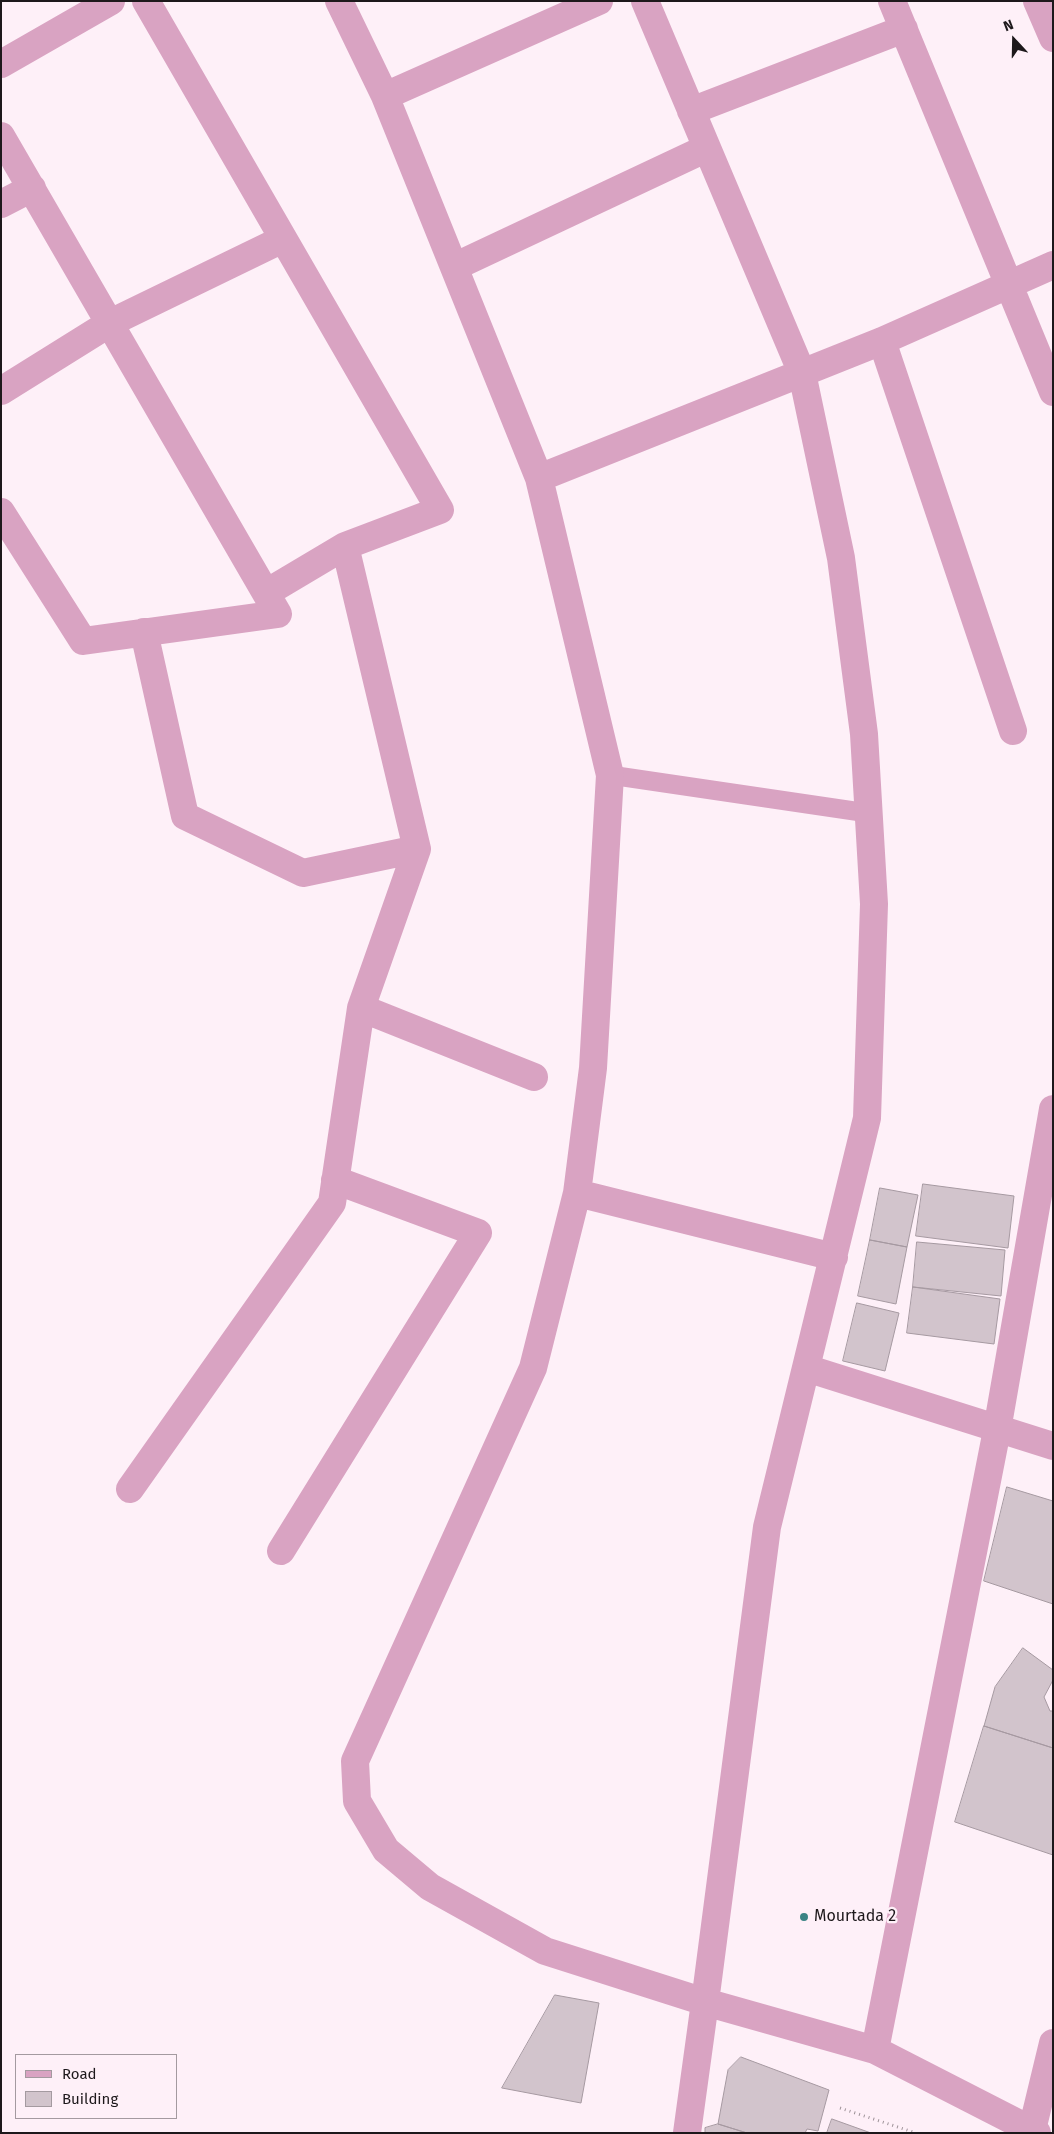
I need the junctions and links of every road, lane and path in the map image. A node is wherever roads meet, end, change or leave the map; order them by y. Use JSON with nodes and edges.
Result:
{"nodes":[{"id":1,"x":111,"y":1,"type":"edge"},
{"id":2,"x":146,"y":1,"type":"edge"},
{"id":3,"x":339,"y":1,"type":"edge"},
{"id":4,"x":599,"y":1,"type":"edge"},
{"id":5,"x":645,"y":1,"type":"edge"},
{"id":6,"x":892,"y":1,"type":"edge"},
{"id":7,"x":1037,"y":1,"type":"edge"},
{"id":8,"x":904,"y":29,"type":"junction"},
{"id":9,"x":1053,"y":38,"type":"edge"},
{"id":10,"x":1,"y":64,"type":"edge"},
{"id":11,"x":385,"y":96,"type":"junction"},
{"id":12,"x":691,"y":111,"type":"junction"},
{"id":13,"x":1,"y":136,"type":"edge"},
{"id":14,"x":707,"y":148,"type":"junction"},
{"id":15,"x":32,"y":188,"type":"junction"},
{"id":16,"x":1,"y":204,"type":"edge"},
{"id":17,"x":283,"y":239,"type":"junction"},
{"id":18,"x":1053,"y":265,"type":"edge"},
{"id":19,"x":454,"y":267,"type":"junction"},
{"id":20,"x":1008,"y":284,"type":"junction"},
{"id":21,"x":110,"y":323,"type":"junction"},
{"id":22,"x":882,"y":341,"type":"junction"},
{"id":23,"x":802,"y":374,"type":"junction"},
{"id":24,"x":1,"y":391,"type":"edge"},
{"id":25,"x":1053,"y":392,"type":"edge"},
{"id":26,"x":539,"y":478,"type":"junction"},
{"id":27,"x":1,"y":512,"type":"edge"},
{"id":28,"x":345,"y":546,"type":"junction"},
{"id":29,"x":266,"y":593,"type":"junction"},
{"id":30,"x":144,"y":632,"type":"junction"},
{"id":31,"x":1013,"y":731,"type":"dead end"},
{"id":32,"x":610,"y":776,"type":"junction"},
{"id":33,"x":868,"y":813,"type":"junction"},
{"id":34,"x":417,"y":849,"type":"junction"},
{"id":35,"x":361,"y":1008,"type":"junction"},
{"id":36,"x":534,"y":1077,"type":"dead end"},
{"id":37,"x":1053,"y":1109,"type":"edge"},
{"id":38,"x":336,"y":1180,"type":"junction"},
{"id":39,"x":577,"y":1193,"type":"junction"},
{"id":40,"x":1046,"y":1194,"type":"edge"},
{"id":41,"x":834,"y":1256,"type":"junction"},
{"id":42,"x":806,"y":1368,"type":"junction"},
{"id":43,"x":997,"y":1430,"type":"junction"},
{"id":44,"x":1053,"y":1446,"type":"edge"},
{"id":45,"x":130,"y":1489,"type":"dead end"},
{"id":46,"x":281,"y":1551,"type":"dead end"},
{"id":47,"x":706,"y":2002,"type":"junction"},
{"id":48,"x":1053,"y":2043,"type":"edge"},
{"id":49,"x":876,"y":2050,"type":"junction"},
{"id":50,"x":840,"y":2108,"type":"dead end"},
{"id":51,"x":1034,"y":2132,"type":"edge"},
{"id":52,"x":687,"y":2133,"type":"edge"},
{"id":53,"x":916,"y":2133,"type":"edge"}],
"edges":[{"from":1,"to":10,"type":"street"},
{"from":2,"to":17,"type":"street"},
{"from":3,"to":11,"type":"street"},
{"from":4,"to":11,"type":"street"},
{"from":5,"to":12,"type":"street"},
{"from":6,"to":8,"type":"street"},
{"from":7,"to":9,"type":"street"},
{"from":8,"to":12,"type":"street"},
{"from":8,"to":20,"type":"street"},
{"from":11,"to":19,"type":"street"},
{"from":12,"to":14,"type":"street"},
{"from":13,"to":15,"type":"street"},
{"from":14,"to":19,"type":"street"},
{"from":14,"to":23,"type":"street"},
{"from":15,"to":16,"type":"street"},
{"from":15,"to":21,"type":"street"},
{"from":17,"to":21,"type":"street"},
{"from":17,"to":28,"type":"street"},
{"from":18,"to":20,"type":"street"},
{"from":19,"to":26,"type":"street"},
{"from":20,"to":22,"type":"street"},
{"from":20,"to":25,"type":"street"},
{"from":21,"to":24,"type":"street"},
{"from":21,"to":29,"type":"street"},
{"from":22,"to":23,"type":"street"},
{"from":22,"to":31,"type":"street"},
{"from":23,"to":26,"type":"street"},
{"from":23,"to":33,"type":"street"},
{"from":26,"to":32,"type":"street"},
{"from":27,"to":30,"type":"street"},
{"from":28,"to":29,"type":"street"},
{"from":28,"to":34,"type":"street"},
{"from":29,"to":30,"type":"street"},
{"from":30,"to":34,"type":"street"},
{"from":32,"to":33,"type":"lane"},
{"from":32,"to":39,"type":"street"},
{"from":33,"to":41,"type":"street"},
{"from":34,"to":35,"type":"street"},
{"from":35,"to":36,"type":"street"},
{"from":35,"to":38,"type":"street"},
{"from":37,"to":40,"type":"street"},
{"from":38,"to":45,"type":"street"},
{"from":38,"to":46,"type":"street"},
{"from":39,"to":41,"type":"street"},
{"from":39,"to":47,"type":"street"},
{"from":40,"to":43,"type":"street"},
{"from":41,"to":42,"type":"street"},
{"from":42,"to":43,"type":"street"},
{"from":42,"to":47,"type":"street"},
{"from":43,"to":44,"type":"street"},
{"from":43,"to":49,"type":"street"},
{"from":47,"to":49,"type":"street"},
{"from":47,"to":52,"type":"street"},
{"from":48,"to":51,"type":"street"},
{"from":49,"to":51,"type":"street"},
{"from":50,"to":53,"type":"path"}]}
